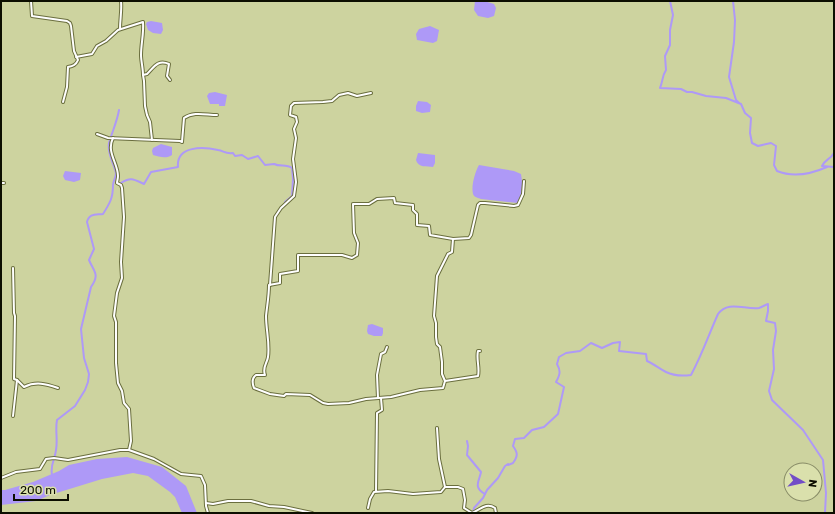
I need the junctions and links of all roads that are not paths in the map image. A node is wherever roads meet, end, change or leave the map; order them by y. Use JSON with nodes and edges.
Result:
{"nodes":[{"id":1,"x":31,"y":1,"type":"edge"},
{"id":2,"x":121,"y":1,"type":"edge"},
{"id":3,"x":120,"y":29,"type":"junction"},
{"id":4,"x":76,"y":56,"type":"junction"},
{"id":5,"x":143,"y":75,"type":"junction"},
{"id":6,"x":170,"y":80,"type":"dead end"},
{"id":7,"x":371,"y":93,"type":"dead end"},
{"id":8,"x":63,"y":102,"type":"dead end"},
{"id":9,"x":217,"y":115,"type":"dead end"},
{"id":10,"x":97,"y":134,"type":"dead end"},
{"id":11,"x":113,"y":138,"type":"junction"},
{"id":12,"x":152,"y":140,"type":"junction"},
{"id":13,"x":524,"y":181,"type":"dead end"},
{"id":14,"x":1,"y":183,"type":"edge"},
{"id":15,"x":4,"y":183,"type":"dead end"},
{"id":16,"x":453,"y":239,"type":"junction"},
{"id":17,"x":13,"y":268,"type":"dead end"},
{"id":18,"x":270,"y":285,"type":"junction"},
{"id":19,"x":387,"y":347,"type":"dead end"},
{"id":20,"x":480,"y":351,"type":"dead end"},
{"id":21,"x":17,"y":380,"type":"junction"},
{"id":22,"x":445,"y":381,"type":"junction"},
{"id":23,"x":58,"y":388,"type":"dead end"},
{"id":24,"x":380,"y":398,"type":"junction"},
{"id":25,"x":13,"y":416,"type":"dead end"},
{"id":26,"x":437,"y":428,"type":"dead end"},
{"id":27,"x":129,"y":450,"type":"junction"},
{"id":28,"x":1,"y":478,"type":"edge"},
{"id":29,"x":445,"y":488,"type":"junction"},
{"id":30,"x":376,"y":491,"type":"junction"},
{"id":31,"x":206,"y":503,"type":"junction"},
{"id":32,"x":368,"y":508,"type":"dead end"},
{"id":33,"x":473,"y":512,"type":"edge"},
{"id":34,"x":208,"y":513,"type":"edge"},
{"id":35,"x":312,"y":513,"type":"edge"},
{"id":36,"x":496,"y":513,"type":"edge"}],
"edges":[{"from":1,"to":4,"type":"street"},
{"from":2,"to":3,"type":"street"},
{"from":3,"to":4,"type":"street"},
{"from":3,"to":5,"type":"street"},
{"from":4,"to":8,"type":"street"},
{"from":5,"to":6,"type":"street"},
{"from":5,"to":12,"type":"street"},
{"from":7,"to":18,"type":"street"},
{"from":9,"to":12,"type":"street"},
{"from":10,"to":11,"type":"street"},
{"from":11,"to":12,"type":"street"},
{"from":11,"to":27,"type":"street"},
{"from":13,"to":16,"type":"street"},
{"from":14,"to":15,"type":"street"},
{"from":16,"to":18,"type":"street"},
{"from":16,"to":22,"type":"street"},
{"from":17,"to":21,"type":"street"},
{"from":18,"to":24,"type":"street"},
{"from":19,"to":24,"type":"street"},
{"from":20,"to":22,"type":"street"},
{"from":21,"to":23,"type":"street"},
{"from":21,"to":25,"type":"street"},
{"from":22,"to":24,"type":"street"},
{"from":24,"to":30,"type":"street"},
{"from":26,"to":29,"type":"street"},
{"from":27,"to":28,"type":"street"},
{"from":27,"to":31,"type":"street"},
{"from":29,"to":30,"type":"street"},
{"from":29,"to":33,"type":"street"},
{"from":30,"to":32,"type":"street"},
{"from":31,"to":34,"type":"street"},
{"from":31,"to":35,"type":"street"},
{"from":33,"to":36,"type":"street"}]}
